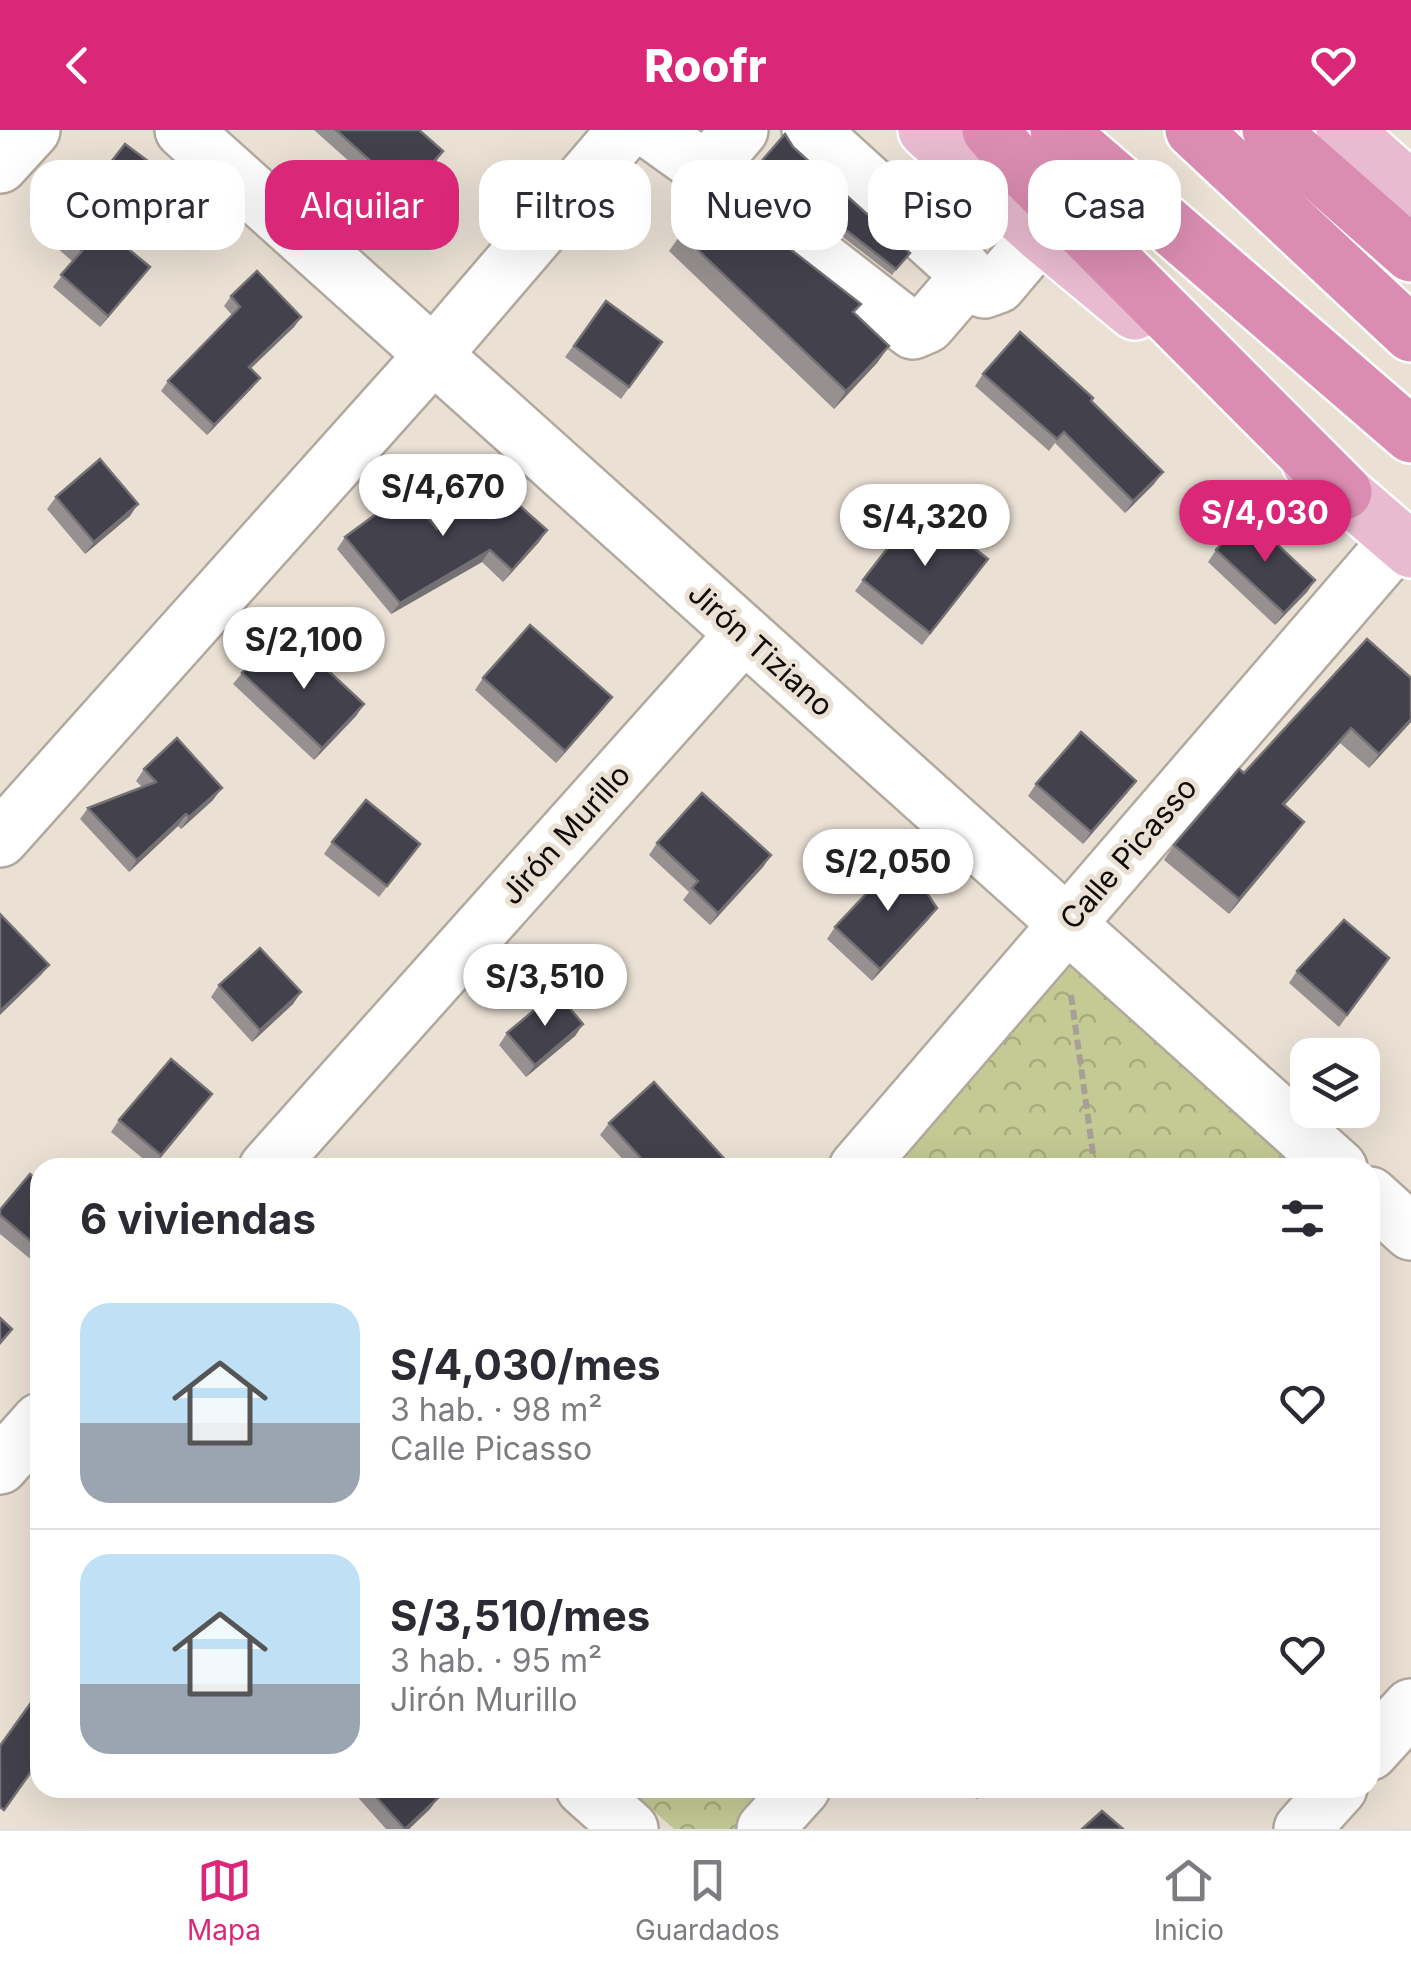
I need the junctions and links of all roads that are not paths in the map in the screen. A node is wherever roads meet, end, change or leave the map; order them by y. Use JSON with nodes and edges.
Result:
{"nodes":[{"id":1,"x":32,"y":130,"type":"edge"},
{"id":2,"x":183,"y":130,"type":"edge"},
{"id":3,"x":626,"y":130,"type":"edge"},
{"id":4,"x":650,"y":130,"type":"edge"},
{"id":5,"x":810,"y":130,"type":"edge"},
{"id":6,"x":926,"y":130,"type":"edge"},
{"id":7,"x":990,"y":130,"type":"edge"},
{"id":8,"x":1058,"y":130,"type":"edge"},
{"id":9,"x":1193,"y":130,"type":"edge"},
{"id":10,"x":1270,"y":130,"type":"edge"},
{"id":11,"x":1344,"y":130,"type":"edge"},
{"id":12,"x":723,"y":150,"type":"edge"},
{"id":13,"x":0,"y":165,"type":"edge"},
{"id":14,"x":1411,"y":190,"type":"edge"},
{"id":15,"x":1028,"y":222,"type":"edge"},
{"id":16,"x":1028,"y":249,"type":"edge"},
{"id":17,"x":1060,"y":250,"type":"edge"},
{"id":18,"x":1411,"y":254,"type":"edge"},
{"id":19,"x":966,"y":282,"type":"junction"},
{"id":20,"x":1411,"y":334,"type":"edge"},
{"id":21,"x":432,"y":355,"type":"junction"},
{"id":22,"x":1411,"y":435,"type":"edge"},
{"id":23,"x":1344,"y":492,"type":"junction"},
{"id":24,"x":1405,"y":544,"type":"edge"},
{"id":25,"x":744,"y":634,"type":"junction"},
{"id":26,"x":0,"y":839,"type":"edge"},
{"id":27,"x":1064,"y":928,"type":"junction"},
{"id":28,"x":276,"y":1158,"type":"edge"},
{"id":29,"x":866,"y":1158,"type":"edge"},
{"id":30,"x":1328,"y":1158,"type":"edge"},
{"id":31,"x":1380,"y":1204,"type":"edge"},
{"id":32,"x":1411,"y":1232,"type":"edge"},
{"id":33,"x":30,"y":1432,"type":"edge"},
{"id":34,"x":0,"y":1466,"type":"edge"},
{"id":35,"x":1411,"y":1707,"type":"edge"},
{"id":36,"x":1380,"y":1741,"type":"edge"},
{"id":37,"x":595,"y":1798,"type":"edge"},
{"id":38,"x":793,"y":1798,"type":"edge"},
{"id":39,"x":1330,"y":1798,"type":"edge"},
{"id":40,"x":630,"y":1829,"type":"edge"},
{"id":41,"x":764,"y":1829,"type":"edge"},
{"id":42,"x":1302,"y":1829,"type":"edge"}],
"edges":[{"from":1,"to":13,"type":"street"},
{"from":2,"to":21,"type":"street","name":"Jirón Tiziano"},
{"from":3,"to":21,"type":"street"},
{"from":4,"to":12,"type":"street"},
{"from":5,"to":19,"type":"street"},
{"from":6,"to":15,"type":"main road"},
{"from":7,"to":23,"type":"highway"},
{"from":8,"to":22,"type":"highway"},
{"from":9,"to":20,"type":"highway"},
{"from":10,"to":18,"type":"highway"},
{"from":11,"to":14,"type":"main road"},
{"from":12,"to":19,"type":"street"},
{"from":16,"to":19,"type":"street"},
{"from":17,"to":23,"type":"main road"},
{"from":21,"to":25,"type":"street","name":"Jirón Tiziano"},
{"from":21,"to":26,"type":"street"},
{"from":23,"to":24,"type":"main road"},
{"from":24,"to":27,"type":"street","name":"Calle Picasso"},
{"from":25,"to":27,"type":"street","name":"Jirón Tiziano"},
{"from":25,"to":28,"type":"street","name":"Jirón Murillo"},
{"from":27,"to":29,"type":"street","name":"Calle Picasso"},
{"from":27,"to":30,"type":"street","name":"Jirón Tiziano"},
{"from":31,"to":32,"type":"street"},
{"from":33,"to":34,"type":"street"},
{"from":35,"to":36,"type":"street"},
{"from":37,"to":40,"type":"street"},
{"from":38,"to":41,"type":"street"},
{"from":39,"to":42,"type":"street"}]}
